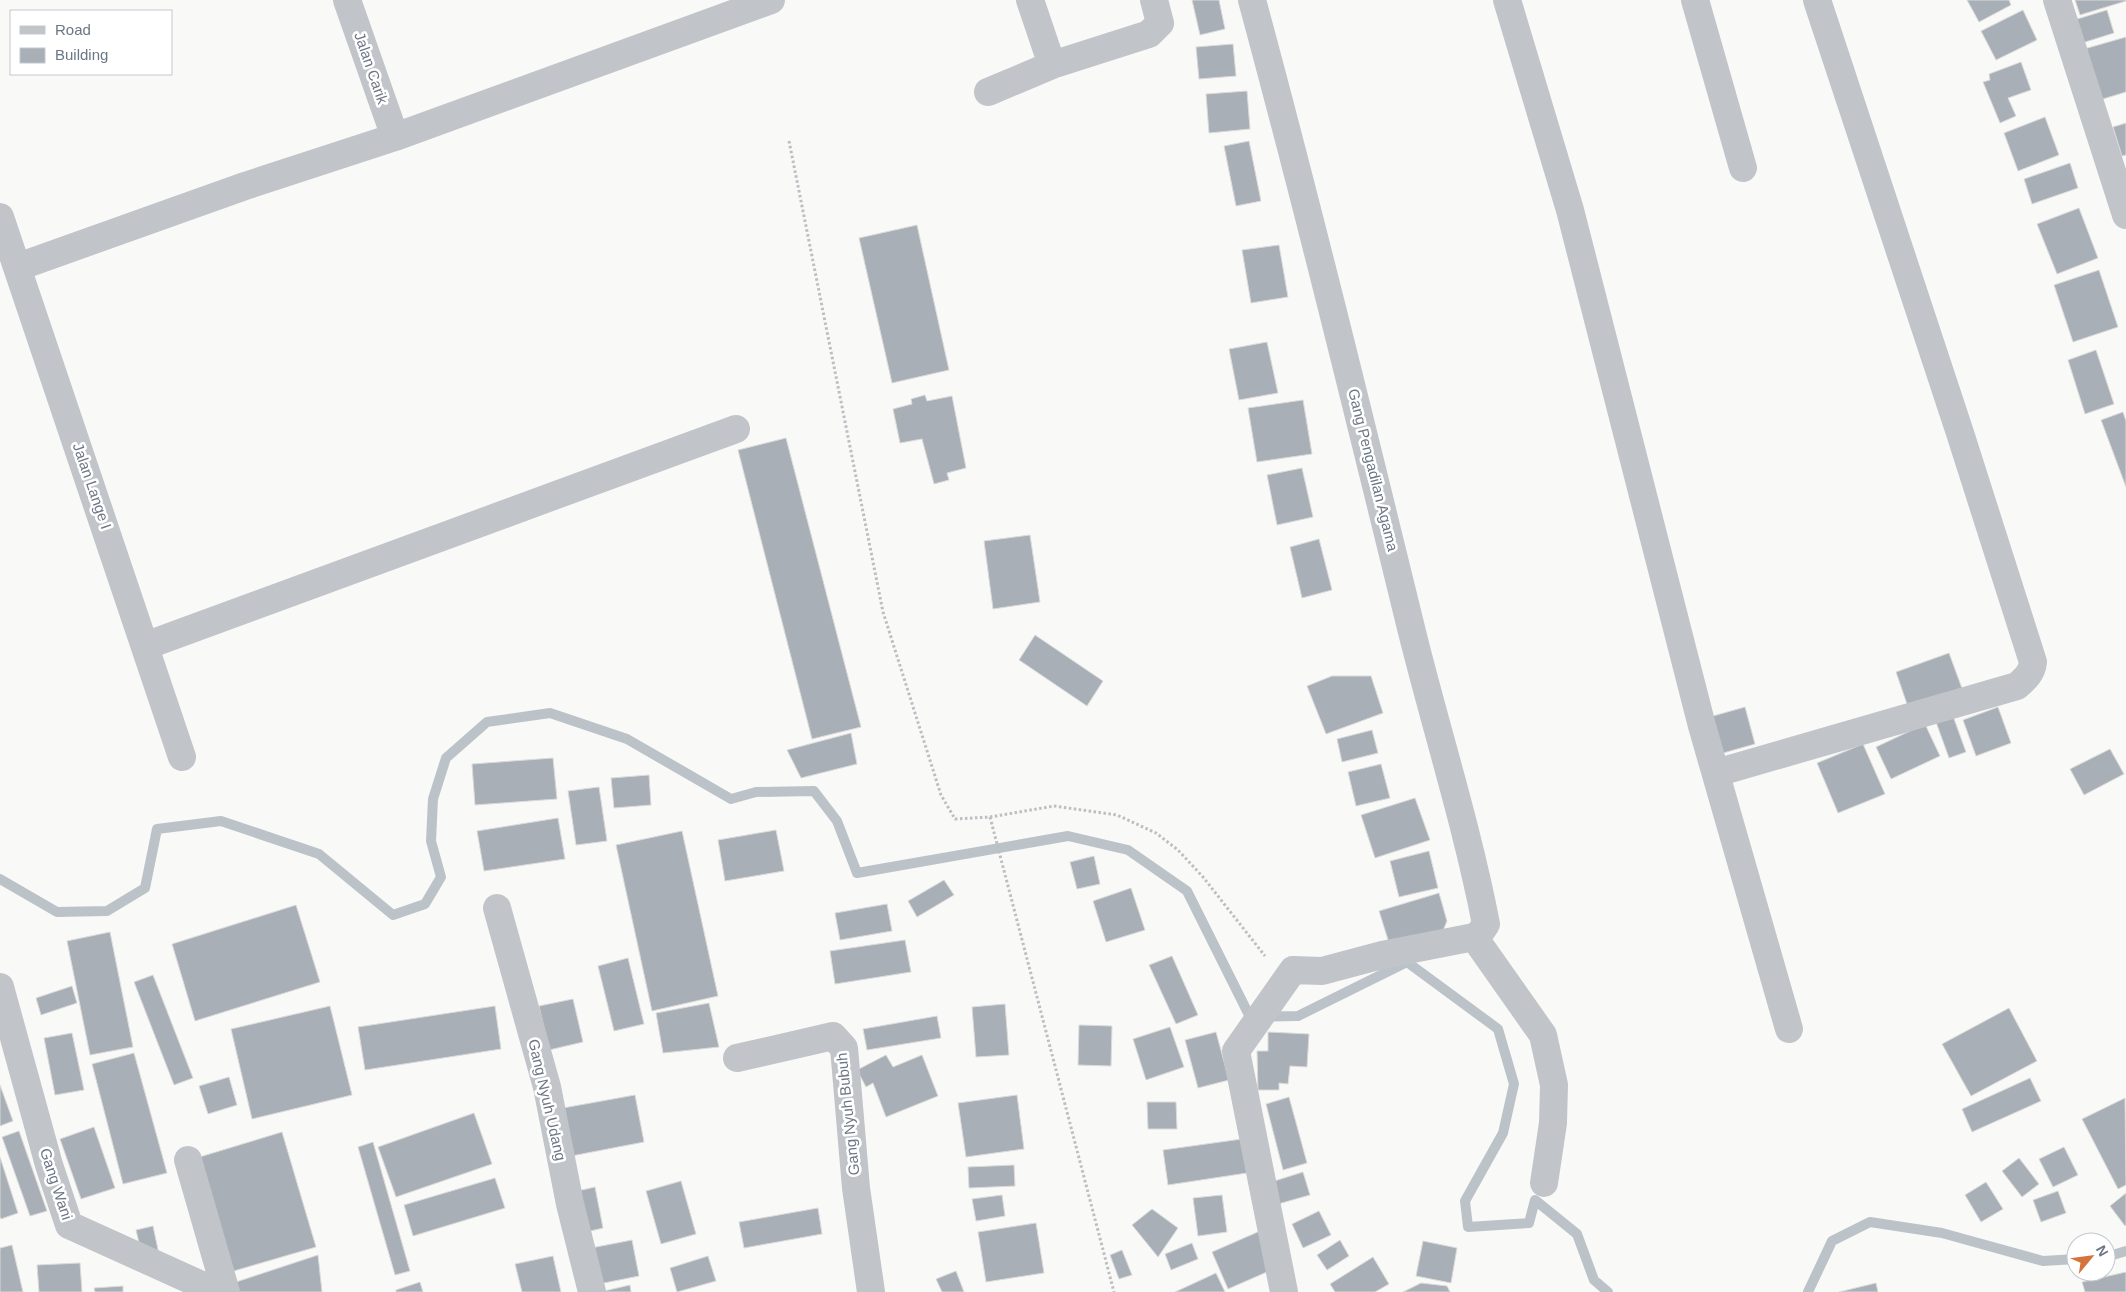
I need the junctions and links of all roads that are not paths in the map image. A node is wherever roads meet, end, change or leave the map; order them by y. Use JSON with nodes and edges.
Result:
{"nodes":[{"id":1,"x":347,"y":0,"type":"edge"},
{"id":2,"x":1030,"y":0,"type":"edge"},
{"id":3,"x":1154,"y":0,"type":"edge"},
{"id":4,"x":1252,"y":0,"type":"edge"},
{"id":5,"x":1507,"y":0,"type":"edge"},
{"id":6,"x":1695,"y":0,"type":"edge"},
{"id":7,"x":1817,"y":0,"type":"edge"},
{"id":8,"x":2056,"y":0,"type":"edge"},
{"id":9,"x":763,"y":1,"type":"edge"},
{"id":10,"x":1052,"y":65,"type":"junction"},
{"id":11,"x":988,"y":92,"type":"dead end"},
{"id":12,"x":395,"y":137,"type":"junction"},
{"id":13,"x":1743,"y":168,"type":"dead end"},
{"id":14,"x":2126,"y":215,"type":"edge"},
{"id":15,"x":0,"y":217,"type":"edge"},
{"id":16,"x":18,"y":267,"type":"junction"},
{"id":17,"x":736,"y":429,"type":"dead end"},
{"id":18,"x":145,"y":646,"type":"junction"},
{"id":19,"x":182,"y":757,"type":"dead end"},
{"id":20,"x":1716,"y":773,"type":"junction"},
{"id":21,"x":497,"y":908,"type":"dead end"},
{"id":22,"x":1474,"y":937,"type":"junction"},
{"id":23,"x":0,"y":987,"type":"edge"},
{"id":24,"x":1789,"y":1029,"type":"dead end"},
{"id":25,"x":737,"y":1058,"type":"dead end"},
{"id":26,"x":188,"y":1160,"type":"dead end"},
{"id":27,"x":1544,"y":1183,"type":"dead end"},
{"id":28,"x":217,"y":1292,"type":"edge"},
{"id":29,"x":226,"y":1292,"type":"edge"},
{"id":30,"x":592,"y":1292,"type":"edge"},
{"id":31,"x":871,"y":1292,"type":"edge"},
{"id":32,"x":1284,"y":1292,"type":"edge"}],
"edges":[{"from":1,"to":12,"type":"street","name":"Jalan Carik"},
{"from":2,"to":10,"type":"street"},
{"from":3,"to":10,"type":"street"},
{"from":4,"to":22,"type":"street","name":"Gang Pengadilan Agama"},
{"from":5,"to":20,"type":"street"},
{"from":6,"to":13,"type":"street"},
{"from":7,"to":20,"type":"street"},
{"from":8,"to":14,"type":"street"},
{"from":9,"to":12,"type":"street"},
{"from":10,"to":11,"type":"street"},
{"from":12,"to":16,"type":"street"},
{"from":15,"to":16,"type":"street","name":"Jalan Lange I"},
{"from":16,"to":18,"type":"street","name":"Jalan Lange I"},
{"from":17,"to":18,"type":"street"},
{"from":18,"to":19,"type":"street","name":"Jalan Lange I"},
{"from":20,"to":24,"type":"street"},
{"from":21,"to":30,"type":"street","name":"Gang Nyuh Udang"},
{"from":22,"to":27,"type":"street"},
{"from":22,"to":32,"type":"street"},
{"from":23,"to":28,"type":"street","name":"Gang Wani"},
{"from":25,"to":31,"type":"street","name":"Gang Nyuh Bubuh"},
{"from":26,"to":29,"type":"street"}]}
